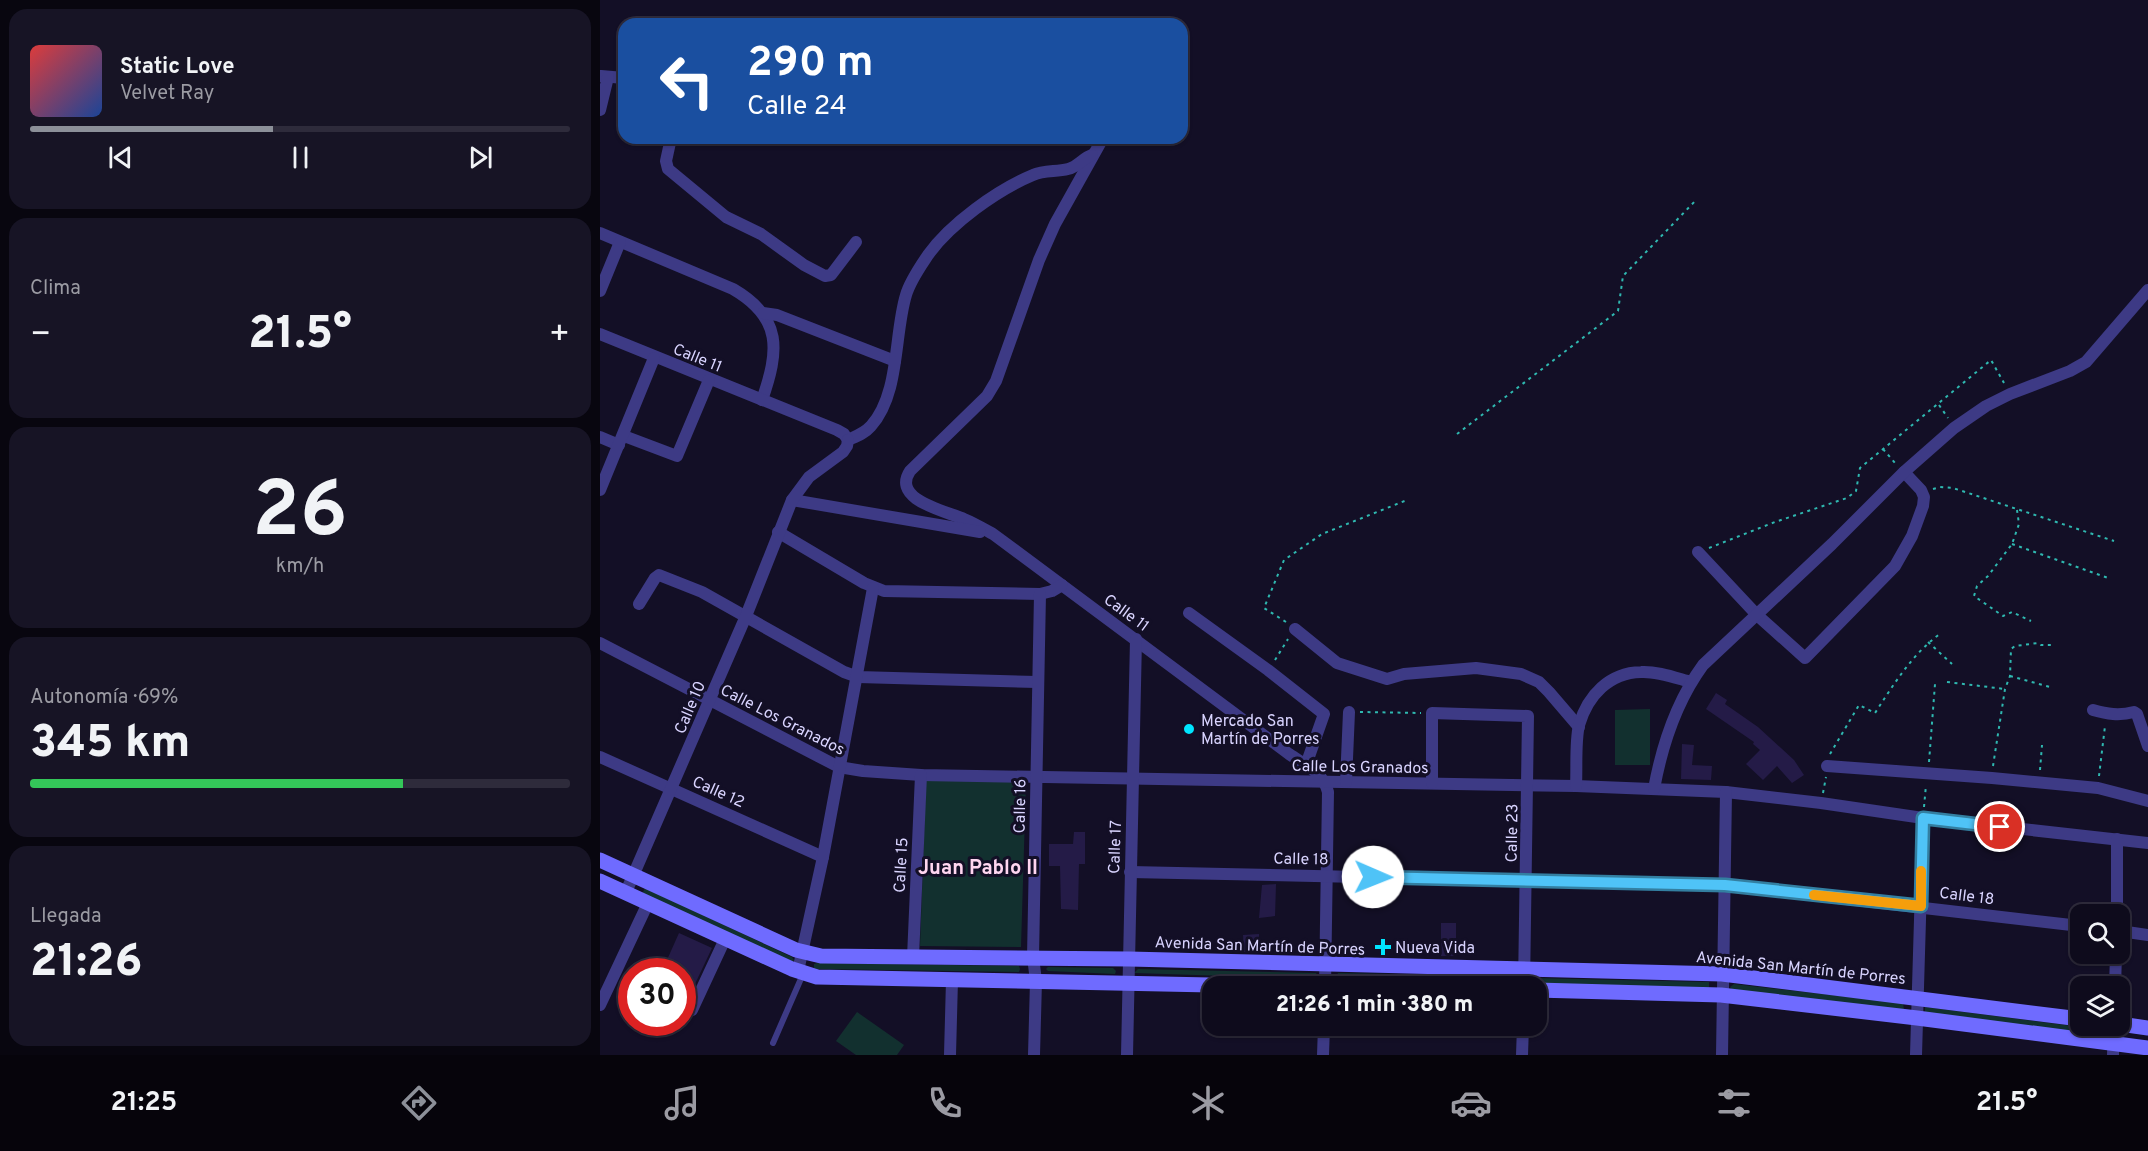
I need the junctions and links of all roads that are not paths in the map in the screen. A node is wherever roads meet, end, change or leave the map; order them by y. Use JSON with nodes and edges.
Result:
{"nodes":[{"id":1,"x":604,"y":76,"type":"edge"},
{"id":2,"x":600,"y":110,"type":"edge"},
{"id":3,"x":670,"y":144,"type":"edge"},
{"id":4,"x":1100,"y":144,"type":"edge"},
{"id":5,"x":1095,"y":153,"type":"junction"},
{"id":6,"x":600,"y":233,"type":"edge"},
{"id":7,"x":620,"y":242,"type":"junction"},
{"id":8,"x":856,"y":242,"type":"dead end"},
{"id":9,"x":2148,"y":290,"type":"edge"},
{"id":10,"x":600,"y":291,"type":"edge"},
{"id":11,"x":763,"y":313,"type":"junction"},
{"id":12,"x":600,"y":334,"type":"edge"},
{"id":13,"x":654,"y":358,"type":"junction"},
{"id":14,"x":895,"y":361,"type":"junction"},
{"id":15,"x":709,"y":380,"type":"junction"},
{"id":16,"x":762,"y":400,"type":"junction"},
{"id":17,"x":600,"y":438,"type":"edge"},
{"id":18,"x":622,"y":440,"type":"junction"},
{"id":19,"x":848,"y":440,"type":"junction"},
{"id":20,"x":1904,"y":472,"type":"junction"},
{"id":21,"x":600,"y":490,"type":"edge"},
{"id":22,"x":792,"y":500,"type":"junction"},
{"id":23,"x":778,"y":532,"type":"junction"},
{"id":24,"x":993,"y":534,"type":"junction"},
{"id":25,"x":1698,"y":552,"type":"road end"},
{"id":26,"x":1062,"y":585,"type":"junction"},
{"id":27,"x":873,"y":588,"type":"junction"},
{"id":28,"x":1040,"y":594,"type":"junction"},
{"id":29,"x":639,"y":604,"type":"dead end"},
{"id":30,"x":1189,"y":613,"type":"dead end"},
{"id":31,"x":1757,"y":615,"type":"junction"},
{"id":32,"x":746,"y":616,"type":"junction"},
{"id":33,"x":1295,"y":629,"type":"road end"},
{"id":34,"x":1136,"y":639,"type":"junction"},
{"id":35,"x":600,"y":643,"type":"edge"},
{"id":36,"x":858,"y":677,"type":"junction"},
{"id":37,"x":1037,"y":682,"type":"junction"},
{"id":38,"x":1691,"y":682,"type":"junction"},
{"id":39,"x":710,"y":700,"type":"junction"},
{"id":40,"x":2093,"y":710,"type":"dead end"},
{"id":41,"x":1348,"y":712,"type":"road end"},
{"id":42,"x":1579,"y":727,"type":"junction"},
{"id":43,"x":2148,"y":746,"type":"edge"},
{"id":44,"x":600,"y":757,"type":"edge"},
{"id":45,"x":1305,"y":765,"type":"junction"},
{"id":46,"x":1827,"y":766,"type":"road end"},
{"id":47,"x":839,"y":767,"type":"junction"},
{"id":48,"x":921,"y":775,"type":"junction"},
{"id":49,"x":1036,"y":777,"type":"junction"},
{"id":50,"x":1133,"y":778,"type":"junction"},
{"id":51,"x":1325,"y":782,"type":"junction"},
{"id":52,"x":1346,"y":782,"type":"junction"},
{"id":53,"x":1432,"y":783,"type":"junction"},
{"id":54,"x":1528,"y":785,"type":"junction"},
{"id":55,"x":1576,"y":786,"type":"junction"},
{"id":56,"x":672,"y":788,"type":"junction"},
{"id":57,"x":1654,"y":789,"type":"junction"},
{"id":58,"x":1726,"y":792,"type":"junction"},
{"id":59,"x":2148,"y":801,"type":"edge"},
{"id":60,"x":1923,"y":818,"type":"junction"},
{"id":61,"x":2117,"y":839,"type":"junction"},
{"id":62,"x":2148,"y":843,"type":"edge"},
{"id":63,"x":823,"y":856,"type":"junction"},
{"id":64,"x":600,"y":860,"type":"edge"},
{"id":65,"x":1130,"y":872,"type":"junction"},
{"id":66,"x":633,"y":875,"type":"junction"},
{"id":67,"x":1327,"y":875,"type":"junction"},
{"id":68,"x":1527,"y":880,"type":"junction"},
{"id":69,"x":600,"y":881,"type":"edge"},
{"id":70,"x":1725,"y":885,"type":"junction"},
{"id":71,"x":626,"y":892,"type":"junction"},
{"id":72,"x":648,"y":903,"type":"junction"},
{"id":73,"x":2117,"y":904,"type":"edge"},
{"id":74,"x":1921,"y":906,"type":"junction"},
{"id":75,"x":2070,"y":925,"type":"edge"},
{"id":76,"x":2130,"y":932,"type":"edge"},
{"id":77,"x":2148,"y":935,"type":"edge"},
{"id":78,"x":725,"y":939,"type":"junction"},
{"id":79,"x":802,"y":953,"type":"junction"},
{"id":80,"x":913,"y":957,"type":"junction"},
{"id":81,"x":1033,"y":957,"type":"junction"},
{"id":82,"x":1129,"y":959,"type":"junction"},
{"id":83,"x":1326,"y":965,"type":"junction"},
{"id":84,"x":1524,"y":969,"type":"junction"},
{"id":85,"x":800,"y":972,"type":"junction"},
{"id":86,"x":1722,"y":974,"type":"junction"},
{"id":87,"x":1326,"y":976,"type":"edge"},
{"id":88,"x":1524,"y":976,"type":"edge"},
{"id":89,"x":952,"y":980,"type":"junction"},
{"id":90,"x":1036,"y":981,"type":"junction"},
{"id":91,"x":1128,"y":983,"type":"junction"},
{"id":92,"x":1202,"y":985,"type":"edge"},
{"id":93,"x":1547,"y":990,"type":"edge"},
{"id":94,"x":1721,"y":995,"type":"junction"},
{"id":95,"x":1918,"y":998,"type":"junction"},
{"id":96,"x":696,"y":1001,"type":"edge"},
{"id":97,"x":600,"y":1005,"type":"edge"},
{"id":98,"x":1917,"y":1018,"type":"junction"},
{"id":99,"x":2070,"y":1018,"type":"edge"},
{"id":100,"x":2130,"y":1025,"type":"edge"},
{"id":101,"x":2148,"y":1028,"type":"edge"},
{"id":102,"x":1324,"y":1036,"type":"edge"},
{"id":103,"x":1523,"y":1036,"type":"edge"},
{"id":104,"x":773,"y":1043,"type":"dead end"},
{"id":105,"x":2148,"y":1048,"type":"edge"},
{"id":106,"x":2113,"y":1050,"type":"edge"},
{"id":107,"x":950,"y":1055,"type":"edge"},
{"id":108,"x":1034,"y":1055,"type":"edge"},
{"id":109,"x":1127,"y":1055,"type":"edge"},
{"id":110,"x":1323,"y":1055,"type":"edge"},
{"id":111,"x":1522,"y":1055,"type":"edge"},
{"id":112,"x":1722,"y":1055,"type":"edge"},
{"id":113,"x":1916,"y":1055,"type":"edge"}],
"edges":[{"from":1,"to":2,"type":"street"},
{"from":3,"to":8,"type":"street"},
{"from":4,"to":5,"type":"street"},
{"from":5,"to":14,"type":"street","name":"Calle 10"},
{"from":5,"to":24,"type":"street","name":"Calle 11"},
{"from":6,"to":7,"type":"street"},
{"from":7,"to":10,"type":"street"},
{"from":7,"to":11,"type":"street"},
{"from":9,"to":20,"type":"street"},
{"from":11,"to":14,"type":"street"},
{"from":11,"to":16,"type":"street"},
{"from":12,"to":13,"type":"street","name":"Calle 11"},
{"from":13,"to":15,"type":"street","name":"Calle 11"},
{"from":13,"to":18,"type":"street"},
{"from":14,"to":19,"type":"street","name":"Calle 10"},
{"from":15,"to":16,"type":"street","name":"Calle 11"},
{"from":15,"to":18,"type":"street"},
{"from":16,"to":19,"type":"street","name":"Calle 11"},
{"from":17,"to":18,"type":"street"},
{"from":18,"to":21,"type":"street"},
{"from":19,"to":22,"type":"street","name":"Calle 10"},
{"from":20,"to":31,"type":"street"},
{"from":20,"to":31,"type":"street"},
{"from":22,"to":23,"type":"street","name":"Calle 10"},
{"from":22,"to":24,"type":"street"},
{"from":23,"to":27,"type":"street"},
{"from":23,"to":32,"type":"street","name":"Calle 10"},
{"from":24,"to":26,"type":"street","name":"Calle 11"},
{"from":25,"to":31,"type":"street"},
{"from":26,"to":28,"type":"street"},
{"from":26,"to":34,"type":"street","name":"Calle 11"},
{"from":27,"to":28,"type":"street"},
{"from":27,"to":36,"type":"street"},
{"from":28,"to":37,"type":"street","name":"Calle 16"},
{"from":29,"to":32,"type":"street"},
{"from":30,"to":45,"type":"street"},
{"from":31,"to":38,"type":"street"},
{"from":32,"to":36,"type":"street"},
{"from":32,"to":39,"type":"street","name":"Calle 10"},
{"from":33,"to":42,"type":"street"},
{"from":34,"to":45,"type":"street","name":"Calle 11"},
{"from":34,"to":50,"type":"street","name":"Calle 17"},
{"from":35,"to":39,"type":"street","name":"Calle Los Granados"},
{"from":36,"to":37,"type":"street"},
{"from":36,"to":47,"type":"street"},
{"from":37,"to":49,"type":"street","name":"Calle 16"},
{"from":38,"to":42,"type":"street"},
{"from":38,"to":57,"type":"street"},
{"from":39,"to":47,"type":"street","name":"Calle Los Granados"},
{"from":39,"to":56,"type":"street","name":"Calle 10"},
{"from":40,"to":43,"type":"street"},
{"from":41,"to":52,"type":"street"},
{"from":42,"to":55,"type":"street"},
{"from":44,"to":56,"type":"street","name":"Calle 12"},
{"from":45,"to":51,"type":"street","name":"Calle 11"},
{"from":46,"to":59,"type":"street"},
{"from":47,"to":48,"type":"street","name":"Calle Los Granados"},
{"from":47,"to":63,"type":"street"},
{"from":48,"to":49,"type":"street","name":"Calle Los Granados"},
{"from":48,"to":80,"type":"street","name":"Calle 15"},
{"from":49,"to":50,"type":"street","name":"Calle Los Granados"},
{"from":49,"to":81,"type":"street","name":"Calle 16"},
{"from":50,"to":51,"type":"street","name":"Calle Los Granados"},
{"from":50,"to":65,"type":"street","name":"Calle 17"},
{"from":51,"to":52,"type":"street","name":"Calle Los Granados"},
{"from":51,"to":67,"type":"street"},
{"from":52,"to":53,"type":"street","name":"Calle Los Granados"},
{"from":53,"to":54,"type":"street","name":"Calle Los Granados"},
{"from":53,"to":54,"type":"street","name":"Calle 23"},
{"from":54,"to":55,"type":"street","name":"Calle Los Granados"},
{"from":54,"to":68,"type":"street","name":"Calle 23"},
{"from":55,"to":57,"type":"street","name":"Calle Los Granados"},
{"from":56,"to":63,"type":"street","name":"Calle 12"},
{"from":56,"to":66,"type":"street","name":"Calle 10"},
{"from":57,"to":58,"type":"street","name":"Calle Los Granados"},
{"from":58,"to":60,"type":"street","name":"Calle Los Granados"},
{"from":58,"to":70,"type":"street"},
{"from":60,"to":61,"type":"street","name":"Calle Los Granados"},
{"from":60,"to":74,"type":"street"},
{"from":61,"to":62,"type":"street","name":"Calle Los Granados"},
{"from":61,"to":73,"type":"street"},
{"from":63,"to":79,"type":"street"},
{"from":64,"to":66,"type":"main road","name":"Avenida San Martín de Porres"},
{"from":65,"to":67,"type":"street","name":"Calle 18"},
{"from":65,"to":82,"type":"street","name":"Calle 17"},
{"from":66,"to":71,"type":"street","name":"Calle 10"},
{"from":66,"to":79,"type":"main road","name":"Avenida San Martín de Porres"},
{"from":67,"to":68,"type":"street","name":"Calle 18"},
{"from":67,"to":83,"type":"street"},
{"from":68,"to":70,"type":"street","name":"Calle 18"},
{"from":68,"to":84,"type":"street","name":"Calle 23"},
{"from":69,"to":71,"type":"main road"},
{"from":70,"to":74,"type":"street","name":"Calle 18"},
{"from":70,"to":86,"type":"street"},
{"from":71,"to":72,"type":"main road"},
{"from":72,"to":78,"type":"main road"},
{"from":72,"to":97,"type":"street"},
{"from":74,"to":75,"type":"street","name":"Calle 18"},
{"from":74,"to":95,"type":"street"},
{"from":76,"to":77,"type":"street"},
{"from":78,"to":85,"type":"main road"},
{"from":78,"to":96,"type":"street"},
{"from":79,"to":80,"type":"main road","name":"Avenida San Martín de Porres"},
{"from":79,"to":85,"type":"street"},
{"from":80,"to":81,"type":"main road","name":"Avenida San Martín de Porres"},
{"from":81,"to":82,"type":"main road","name":"Avenida San Martín de Porres"},
{"from":81,"to":90,"type":"street","name":"Calle 16"},
{"from":82,"to":83,"type":"main road","name":"Avenida San Martín de Porres"},
{"from":82,"to":91,"type":"street","name":"Calle 17"},
{"from":83,"to":84,"type":"main road","name":"Avenida San Martín de Porres"},
{"from":83,"to":87,"type":"street"},
{"from":84,"to":86,"type":"main road","name":"Avenida San Martín de Porres"},
{"from":84,"to":88,"type":"street","name":"Calle 23"},
{"from":85,"to":89,"type":"main road"},
{"from":85,"to":104,"type":"lane"},
{"from":86,"to":94,"type":"street"},
{"from":86,"to":95,"type":"main road","name":"Avenida San Martín de Porres"},
{"from":89,"to":90,"type":"main road"},
{"from":89,"to":107,"type":"street"},
{"from":90,"to":91,"type":"main road"},
{"from":90,"to":108,"type":"street","name":"Calle 16"},
{"from":91,"to":92,"type":"main road"},
{"from":91,"to":109,"type":"street","name":"Calle 17"},
{"from":93,"to":94,"type":"main road"},
{"from":94,"to":98,"type":"main road"},
{"from":94,"to":112,"type":"street"},
{"from":95,"to":98,"type":"street"},
{"from":95,"to":99,"type":"main road","name":"Avenida San Martín de Porres"},
{"from":98,"to":106,"type":"main road"},
{"from":98,"to":113,"type":"street"},
{"from":100,"to":101,"type":"main road"},
{"from":102,"to":110,"type":"street"},
{"from":103,"to":111,"type":"street"},
{"from":105,"to":106,"type":"main road"}]}
